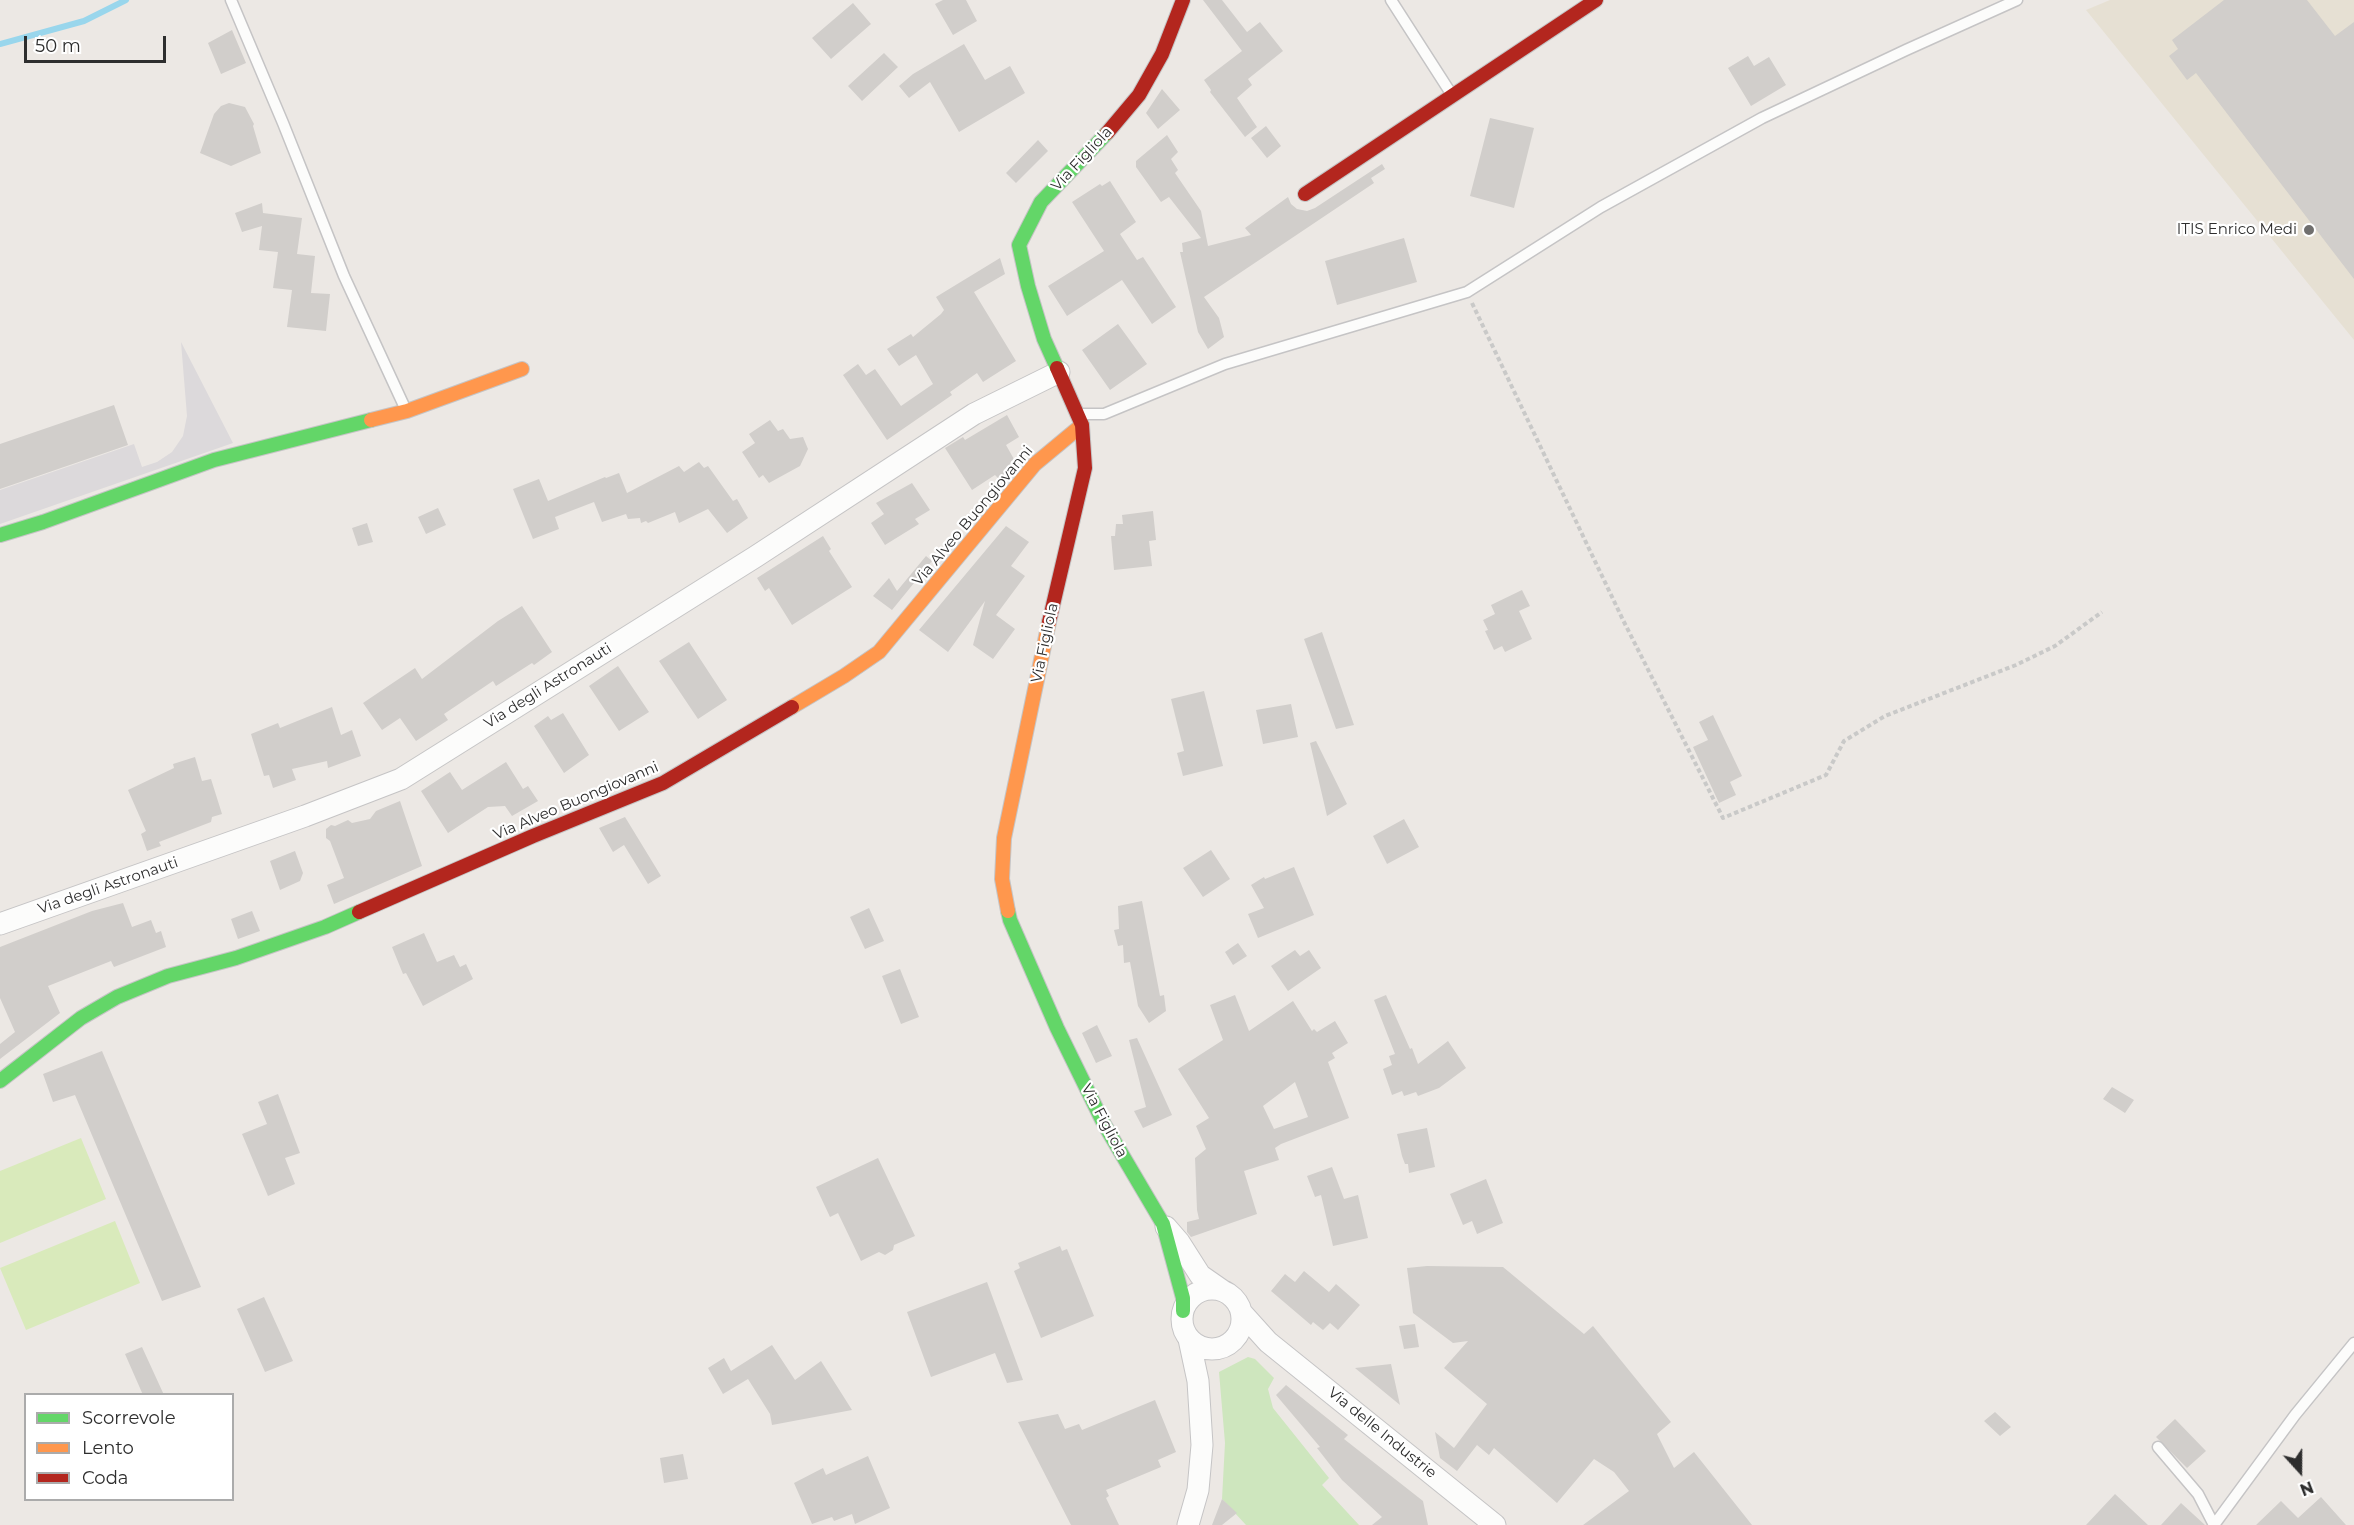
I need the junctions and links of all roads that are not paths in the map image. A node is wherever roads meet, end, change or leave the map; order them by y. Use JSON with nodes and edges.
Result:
{"nodes":[{"id":1,"x":231,"y":0,"type":"edge"},
{"id":2,"x":1183,"y":0,"type":"edge"},
{"id":3,"x":1391,"y":0,"type":"edge"},
{"id":4,"x":1596,"y":0,"type":"edge"},
{"id":5,"x":2017,"y":0,"type":"edge"},
{"id":6,"x":1452,"y":95,"type":"junction"},
{"id":7,"x":1305,"y":194,"type":"dead end"},
{"id":8,"x":522,"y":369,"type":"dead end"},
{"id":9,"x":1059,"y":372,"type":"junction"},
{"id":10,"x":407,"y":411,"type":"junction"},
{"id":11,"x":1079,"y":419,"type":"junction"},
{"id":12,"x":0,"y":535,"type":"edge"},
{"id":13,"x":0,"y":924,"type":"edge"},
{"id":14,"x":0,"y":1081,"type":"edge"},
{"id":15,"x":1163,"y":1224,"type":"junction"},
{"id":16,"x":1222,"y":1291,"type":"junction"},
{"id":17,"x":1183,"y":1311,"type":"junction"},
{"id":18,"x":1241,"y":1312,"type":"junction"},
{"id":19,"x":1189,"y":1339,"type":"junction"},
{"id":20,"x":1268,"y":1342,"type":"junction"},
{"id":21,"x":2354,"y":1343,"type":"edge"},
{"id":22,"x":1226,"y":1344,"type":"junction"},
{"id":23,"x":1198,"y":1381,"type":"junction"},
{"id":24,"x":2158,"y":1447,"type":"dead end"},
{"id":25,"x":1188,"y":1525,"type":"edge"},
{"id":26,"x":1495,"y":1525,"type":"edge"},
{"id":27,"x":2214,"y":1525,"type":"edge"}],
"edges":[{"from":1,"to":10,"type":"lane"},
{"from":2,"to":9,"type":"street","name":"Via Figliola"},
{"from":3,"to":6,"type":"lane"},
{"from":4,"to":6,"type":"street"},
{"from":5,"to":11,"type":"lane"},
{"from":6,"to":7,"type":"street"},
{"from":8,"to":10,"type":"street"},
{"from":9,"to":11,"type":"street","name":"Via Figliola"},
{"from":9,"to":13,"type":"street","name":"Via degli Astronauti"},
{"from":10,"to":12,"type":"street"},
{"from":11,"to":14,"type":"street","name":"Via Alveo Buongiovanni"},
{"from":11,"to":15,"type":"street","name":"Via Figliola"},
{"from":15,"to":16,"type":"street","name":"Via delle Industrie"},
{"from":15,"to":17,"type":"street","name":"Via Figliola"},
{"from":16,"to":17,"type":"street"},
{"from":16,"to":18,"type":"street","name":"Via delle Industrie"},
{"from":17,"to":19,"type":"street"},
{"from":18,"to":20,"type":"street","name":"Via delle Industrie"},
{"from":18,"to":22,"type":"street"},
{"from":19,"to":22,"type":"street"},
{"from":19,"to":23,"type":"street"},
{"from":20,"to":22,"type":"street"},
{"from":20,"to":26,"type":"street","name":"Via delle Industrie"},
{"from":21,"to":27,"type":"lane"},
{"from":22,"to":23,"type":"street"},
{"from":23,"to":25,"type":"street"},
{"from":24,"to":27,"type":"lane"}]}
